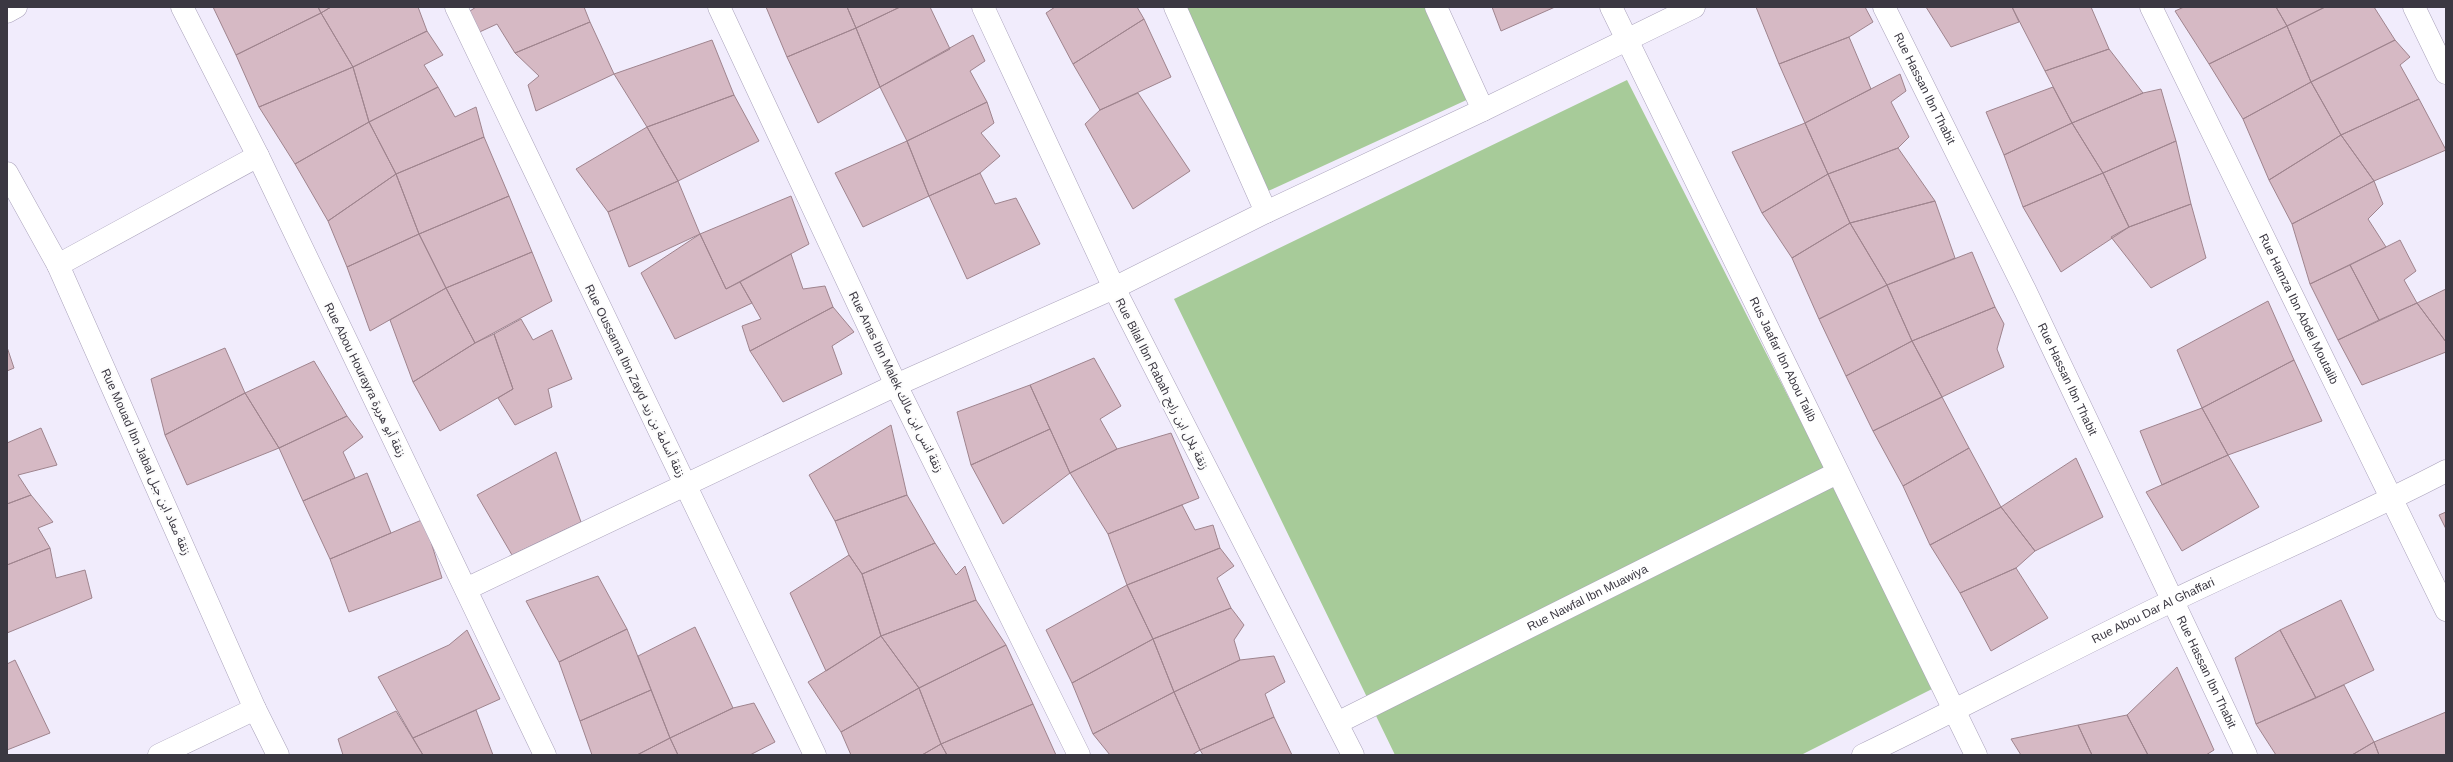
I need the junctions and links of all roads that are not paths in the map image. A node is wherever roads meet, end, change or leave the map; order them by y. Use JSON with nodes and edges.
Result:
{"nodes":[{"id":1,"x":16,"y":7,"type":"edge"},
{"id":2,"x":182,"y":7,"type":"edge"},
{"id":3,"x":456,"y":7,"type":"edge"},
{"id":4,"x":719,"y":7,"type":"edge"},
{"id":5,"x":983,"y":7,"type":"edge"},
{"id":6,"x":1175,"y":7,"type":"edge"},
{"id":7,"x":1436,"y":7,"type":"edge"},
{"id":8,"x":1611,"y":7,"type":"edge"},
{"id":9,"x":1694,"y":7,"type":"edge"},
{"id":10,"x":1884,"y":7,"type":"edge"},
{"id":11,"x":2151,"y":7,"type":"edge"},
{"id":12,"x":2414,"y":7,"type":"edge"},
{"id":13,"x":7,"y":12,"type":"edge"},
{"id":14,"x":1627,"y":40,"type":"junction"},
{"id":15,"x":2446,"y":73,"type":"edge"},
{"id":16,"x":1483,"y":110,"type":"junction"},
{"id":17,"x":258,"y":156,"type":"junction"},
{"id":18,"x":7,"y":173,"type":"edge"},
{"id":19,"x":1266,"y":212,"type":"junction"},
{"id":20,"x":58,"y":265,"type":"junction"},
{"id":21,"x":1114,"y":288,"type":"junction"},
{"id":22,"x":896,"y":385,"type":"junction"},
{"id":23,"x":2446,"y":471,"type":"edge"},
{"id":24,"x":1837,"y":473,"type":"junction"},
{"id":25,"x":685,"y":486,"type":"junction"},
{"id":26,"x":2392,"y":499,"type":"junction"},
{"id":27,"x":466,"y":589,"type":"junction"},
{"id":28,"x":2172,"y":601,"type":"junction"},
{"id":29,"x":2446,"y":610,"type":"edge"},
{"id":30,"x":255,"y":709,"type":"junction"},
{"id":31,"x":1955,"y":711,"type":"junction"},
{"id":32,"x":1337,"y":723,"type":"junction"},
{"id":33,"x":160,"y":755,"type":"edge"},
{"id":34,"x":278,"y":755,"type":"edge"},
{"id":35,"x":545,"y":755,"type":"edge"},
{"id":36,"x":815,"y":755,"type":"edge"},
{"id":37,"x":1079,"y":755,"type":"edge"},
{"id":38,"x":1352,"y":755,"type":"edge"},
{"id":39,"x":1863,"y":755,"type":"edge"},
{"id":40,"x":1976,"y":755,"type":"edge"},
{"id":41,"x":2246,"y":755,"type":"edge"}],
"edges":[{"from":1,"to":13,"type":"street"},
{"from":2,"to":17,"type":"street","name":"Rue Abou Hourayra زنقة أبو هريرة"},
{"from":3,"to":25,"type":"street","name":"Rue Oussama Ibn Zayd زنقة أسامة بن زيد"},
{"from":4,"to":22,"type":"street","name":"Rue Anas Ibn Malek زنقة انس ابن مالك"},
{"from":5,"to":21,"type":"street","name":"Rue Bilal Ibn Rabah زنقة بلال ابن رابح"},
{"from":6,"to":19,"type":"street"},
{"from":7,"to":16,"type":"street"},
{"from":8,"to":14,"type":"street","name":"Rus Jaafar Ibn Abou Talib"},
{"from":9,"to":14,"type":"street"},
{"from":10,"to":28,"type":"street","name":"Rue Hassan Ibn Thabit"},
{"from":11,"to":26,"type":"street","name":"Rue Hamza Ibn Abdel Moutalib"},
{"from":12,"to":15,"type":"street"},
{"from":14,"to":16,"type":"street"},
{"from":14,"to":24,"type":"street","name":"Rus Jaafar Ibn Abou Talib"},
{"from":16,"to":19,"type":"street"},
{"from":17,"to":20,"type":"street"},
{"from":17,"to":27,"type":"street","name":"Rue Abou Hourayra زنقة أبو هريرة"},
{"from":18,"to":20,"type":"street","name":"Rue Mouad Ibn Jabal زنقة معاد ابن جبل"},
{"from":19,"to":21,"type":"street"},
{"from":20,"to":30,"type":"street","name":"Rue Mouad Ibn Jabal زنقة معاد ابن جبل"},
{"from":21,"to":22,"type":"street"},
{"from":21,"to":32,"type":"street","name":"Rue Bilal Ibn Rabah زنقة بلال ابن رابح"},
{"from":22,"to":25,"type":"street"},
{"from":22,"to":37,"type":"street","name":"Rue Anas Ibn Malek زنقة انس ابن مالك"},
{"from":23,"to":26,"type":"street","name":"Rue Abou Dar Al Ghaffari"},
{"from":24,"to":31,"type":"street","name":"Rus Jaafar Ibn Abou Talib"},
{"from":24,"to":32,"type":"street","name":"Rue Nawfal Ibn Muawiya"},
{"from":25,"to":27,"type":"street"},
{"from":25,"to":36,"type":"street","name":"Rue Oussama Ibn Zayd زنقة أسامة بن زيد"},
{"from":26,"to":28,"type":"street","name":"Rue Abou Dar Al Ghaffari"},
{"from":26,"to":29,"type":"street","name":"Rue Hamza Ibn Abdel Moutalib"},
{"from":27,"to":35,"type":"street","name":"Rue Abou Hourayra زنقة أبو هريرة"},
{"from":28,"to":31,"type":"street","name":"Rue Abou Dar Al Ghaffari"},
{"from":28,"to":41,"type":"street","name":"Rue Hassan Ibn Thabit"},
{"from":30,"to":33,"type":"street"},
{"from":30,"to":34,"type":"street","name":"Rue Mouad Ibn Jabal زنقة معاد ابن جبل"},
{"from":31,"to":39,"type":"street","name":"Rue Abou Dar Al Ghaffari"},
{"from":31,"to":40,"type":"street","name":"Rus Jaafar Ibn Abou Talib"},
{"from":32,"to":38,"type":"street","name":"Rue Bilal Ibn Rabah زنقة بلال ابن رابح"}]}
